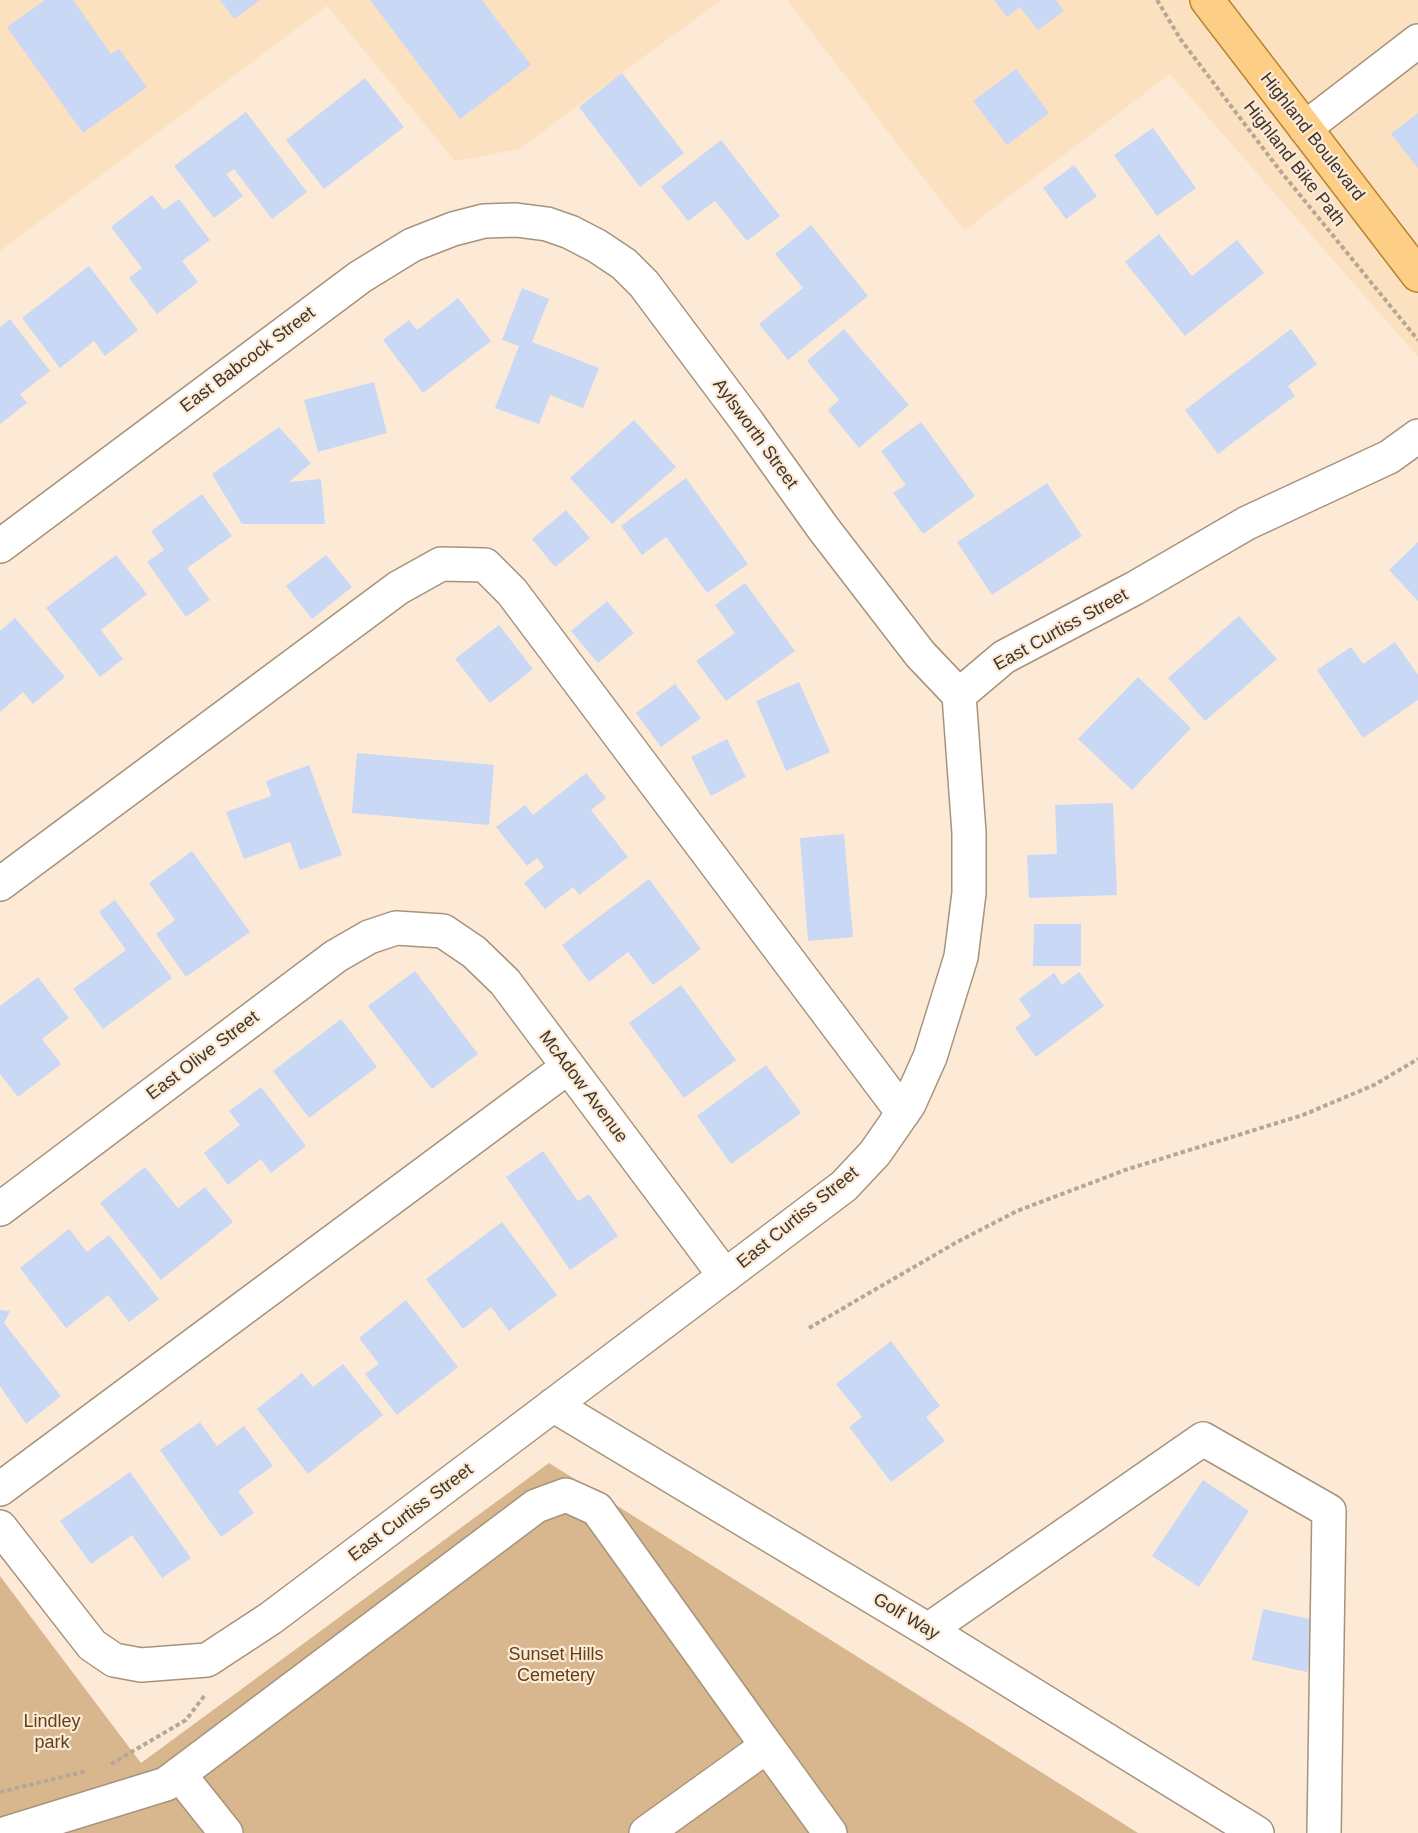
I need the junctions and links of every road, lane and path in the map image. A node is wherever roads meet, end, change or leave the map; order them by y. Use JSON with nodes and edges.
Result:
{"nodes":[{"id":1,"x":1157,"y":0,"type":"edge"},
{"id":2,"x":1207,"y":0,"type":"edge"},
{"id":3,"x":1418,"y":41,"type":"edge"},
{"id":4,"x":1305,"y":128,"type":"junction"},
{"id":5,"x":516,"y":220,"type":"joint"},
{"id":6,"x":1418,"y":274,"type":"edge"},
{"id":7,"x":1418,"y":340,"type":"edge"},
{"id":8,"x":1418,"y":436,"type":"edge"},
{"id":9,"x":0,"y":546,"type":"edge"},
{"id":10,"x":959,"y":695,"type":"junction"},
{"id":11,"x":0,"y":884,"type":"edge"},
{"id":12,"x":418,"y":929,"type":"joint"},
{"id":13,"x":1418,"y":1059,"type":"edge"},
{"id":14,"x":568,"y":1067,"type":"junction"},
{"id":15,"x":903,"y":1113,"type":"junction"},
{"id":16,"x":0,"y":1209,"type":"edge"},
{"id":17,"x":724,"y":1276,"type":"junction"},
{"id":18,"x":809,"y":1328,"type":"dead end"},
{"id":19,"x":554,"y":1405,"type":"junction"},
{"id":20,"x":0,"y":1489,"type":"edge"},
{"id":21,"x":0,"y":1527,"type":"edge"},
{"id":22,"x":928,"y":1630,"type":"junction"},
{"id":23,"x":205,"y":1695,"type":"dead end"},
{"id":24,"x":767,"y":1746,"type":"junction"},
{"id":25,"x":108,"y":1766,"type":"dead end"},
{"id":26,"x":97,"y":1768,"type":"dead end"},
{"id":27,"x":179,"y":1774,"type":"junction"},
{"id":28,"x":0,"y":1792,"type":"edge"},
{"id":29,"x":7,"y":1833,"type":"edge"},
{"id":30,"x":226,"y":1833,"type":"edge"},
{"id":31,"x":646,"y":1833,"type":"edge"},
{"id":32,"x":830,"y":1833,"type":"edge"},
{"id":33,"x":1257,"y":1833,"type":"edge"},
{"id":34,"x":1324,"y":1833,"type":"edge"}],
"edges":[{"from":1,"to":7,"type":"path","name":"Highland Bike Path"},
{"from":2,"to":4,"type":"main road","name":"Highland Boulevard"},
{"from":3,"to":4,"type":"street"},
{"from":4,"to":6,"type":"main road","name":"Highland Boulevard"},
{"from":5,"to":9,"type":"street","name":"East Babcock Street"},
{"from":5,"to":10,"type":"street","name":"Aylsworth Street"},
{"from":8,"to":10,"type":"street","name":"East Curtiss Street"},
{"from":10,"to":15,"type":"street","name":"East Curtiss Street"},
{"from":11,"to":15,"type":"street"},
{"from":12,"to":14,"type":"street","name":"McAdow Avenue"},
{"from":12,"to":16,"type":"street","name":"East Olive Street"},
{"from":13,"to":18,"type":"path"},
{"from":14,"to":17,"type":"street","name":"McAdow Avenue"},
{"from":14,"to":20,"type":"street"},
{"from":15,"to":17,"type":"street","name":"East Curtiss Street"},
{"from":17,"to":19,"type":"street","name":"East Curtiss Street"},
{"from":19,"to":21,"type":"street","name":"East Curtiss Street"},
{"from":19,"to":22,"type":"street","name":"Golf Way"},
{"from":22,"to":33,"type":"street","name":"Golf Way"},
{"from":22,"to":34,"type":"street"},
{"from":23,"to":25,"type":"path"},
{"from":24,"to":27,"type":"street"},
{"from":24,"to":31,"type":"street"},
{"from":24,"to":32,"type":"street"},
{"from":26,"to":28,"type":"path"},
{"from":27,"to":29,"type":"street"},
{"from":27,"to":30,"type":"street"}]}
